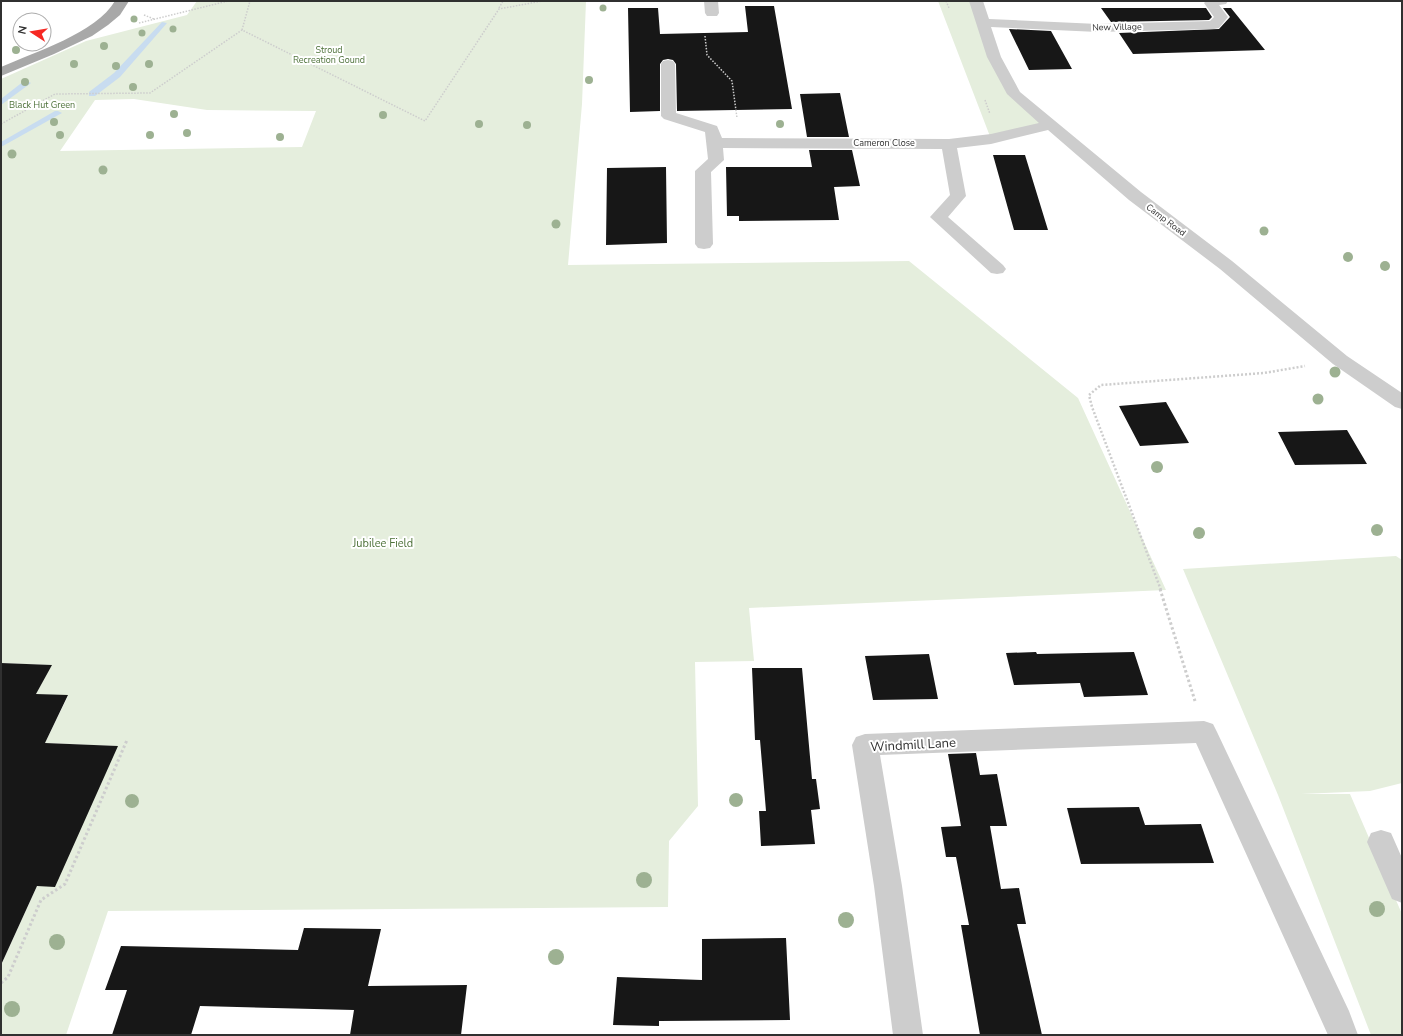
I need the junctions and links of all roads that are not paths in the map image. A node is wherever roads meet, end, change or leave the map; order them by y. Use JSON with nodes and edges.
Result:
{"nodes":[{"id":1,"x":122,"y":1,"type":"edge"},
{"id":2,"x":976,"y":1,"type":"edge"},
{"id":3,"x":1221,"y":1,"type":"edge"},
{"id":4,"x":983,"y":23,"type":"junction"},
{"id":5,"x":668,"y":64,"type":"dead end"},
{"id":6,"x":1,"y":72,"type":"edge"},
{"id":7,"x":1051,"y":125,"type":"junction"},
{"id":8,"x":715,"y":143,"type":"junction"},
{"id":9,"x":949,"y":144,"type":"junction"},
{"id":10,"x":704,"y":244,"type":"dead end"},
{"id":11,"x":997,"y":269,"type":"dead end"},
{"id":12,"x":1402,"y":402,"type":"edge"},
{"id":13,"x":1381,"y":842,"type":"dead end"},
{"id":14,"x":1402,"y":890,"type":"edge"},
{"id":15,"x":908,"y":1035,"type":"edge"},
{"id":16,"x":1343,"y":1035,"type":"edge"}],
"edges":[{"from":1,"to":6,"type":"main road"},
{"from":2,"to":4,"type":"street","name":"Camp Road"},
{"from":3,"to":4,"type":"street","name":"New Village"},
{"from":4,"to":7,"type":"street","name":"Camp Road"},
{"from":5,"to":8,"type":"street"},
{"from":7,"to":9,"type":"street","name":"Cameron Close"},
{"from":7,"to":12,"type":"street","name":"Camp Road"},
{"from":8,"to":9,"type":"street","name":"Cameron Close"},
{"from":8,"to":10,"type":"street"},
{"from":9,"to":11,"type":"street"},
{"from":13,"to":14,"type":"street"},
{"from":15,"to":16,"type":"street","name":"Windmill Lane"}]}
